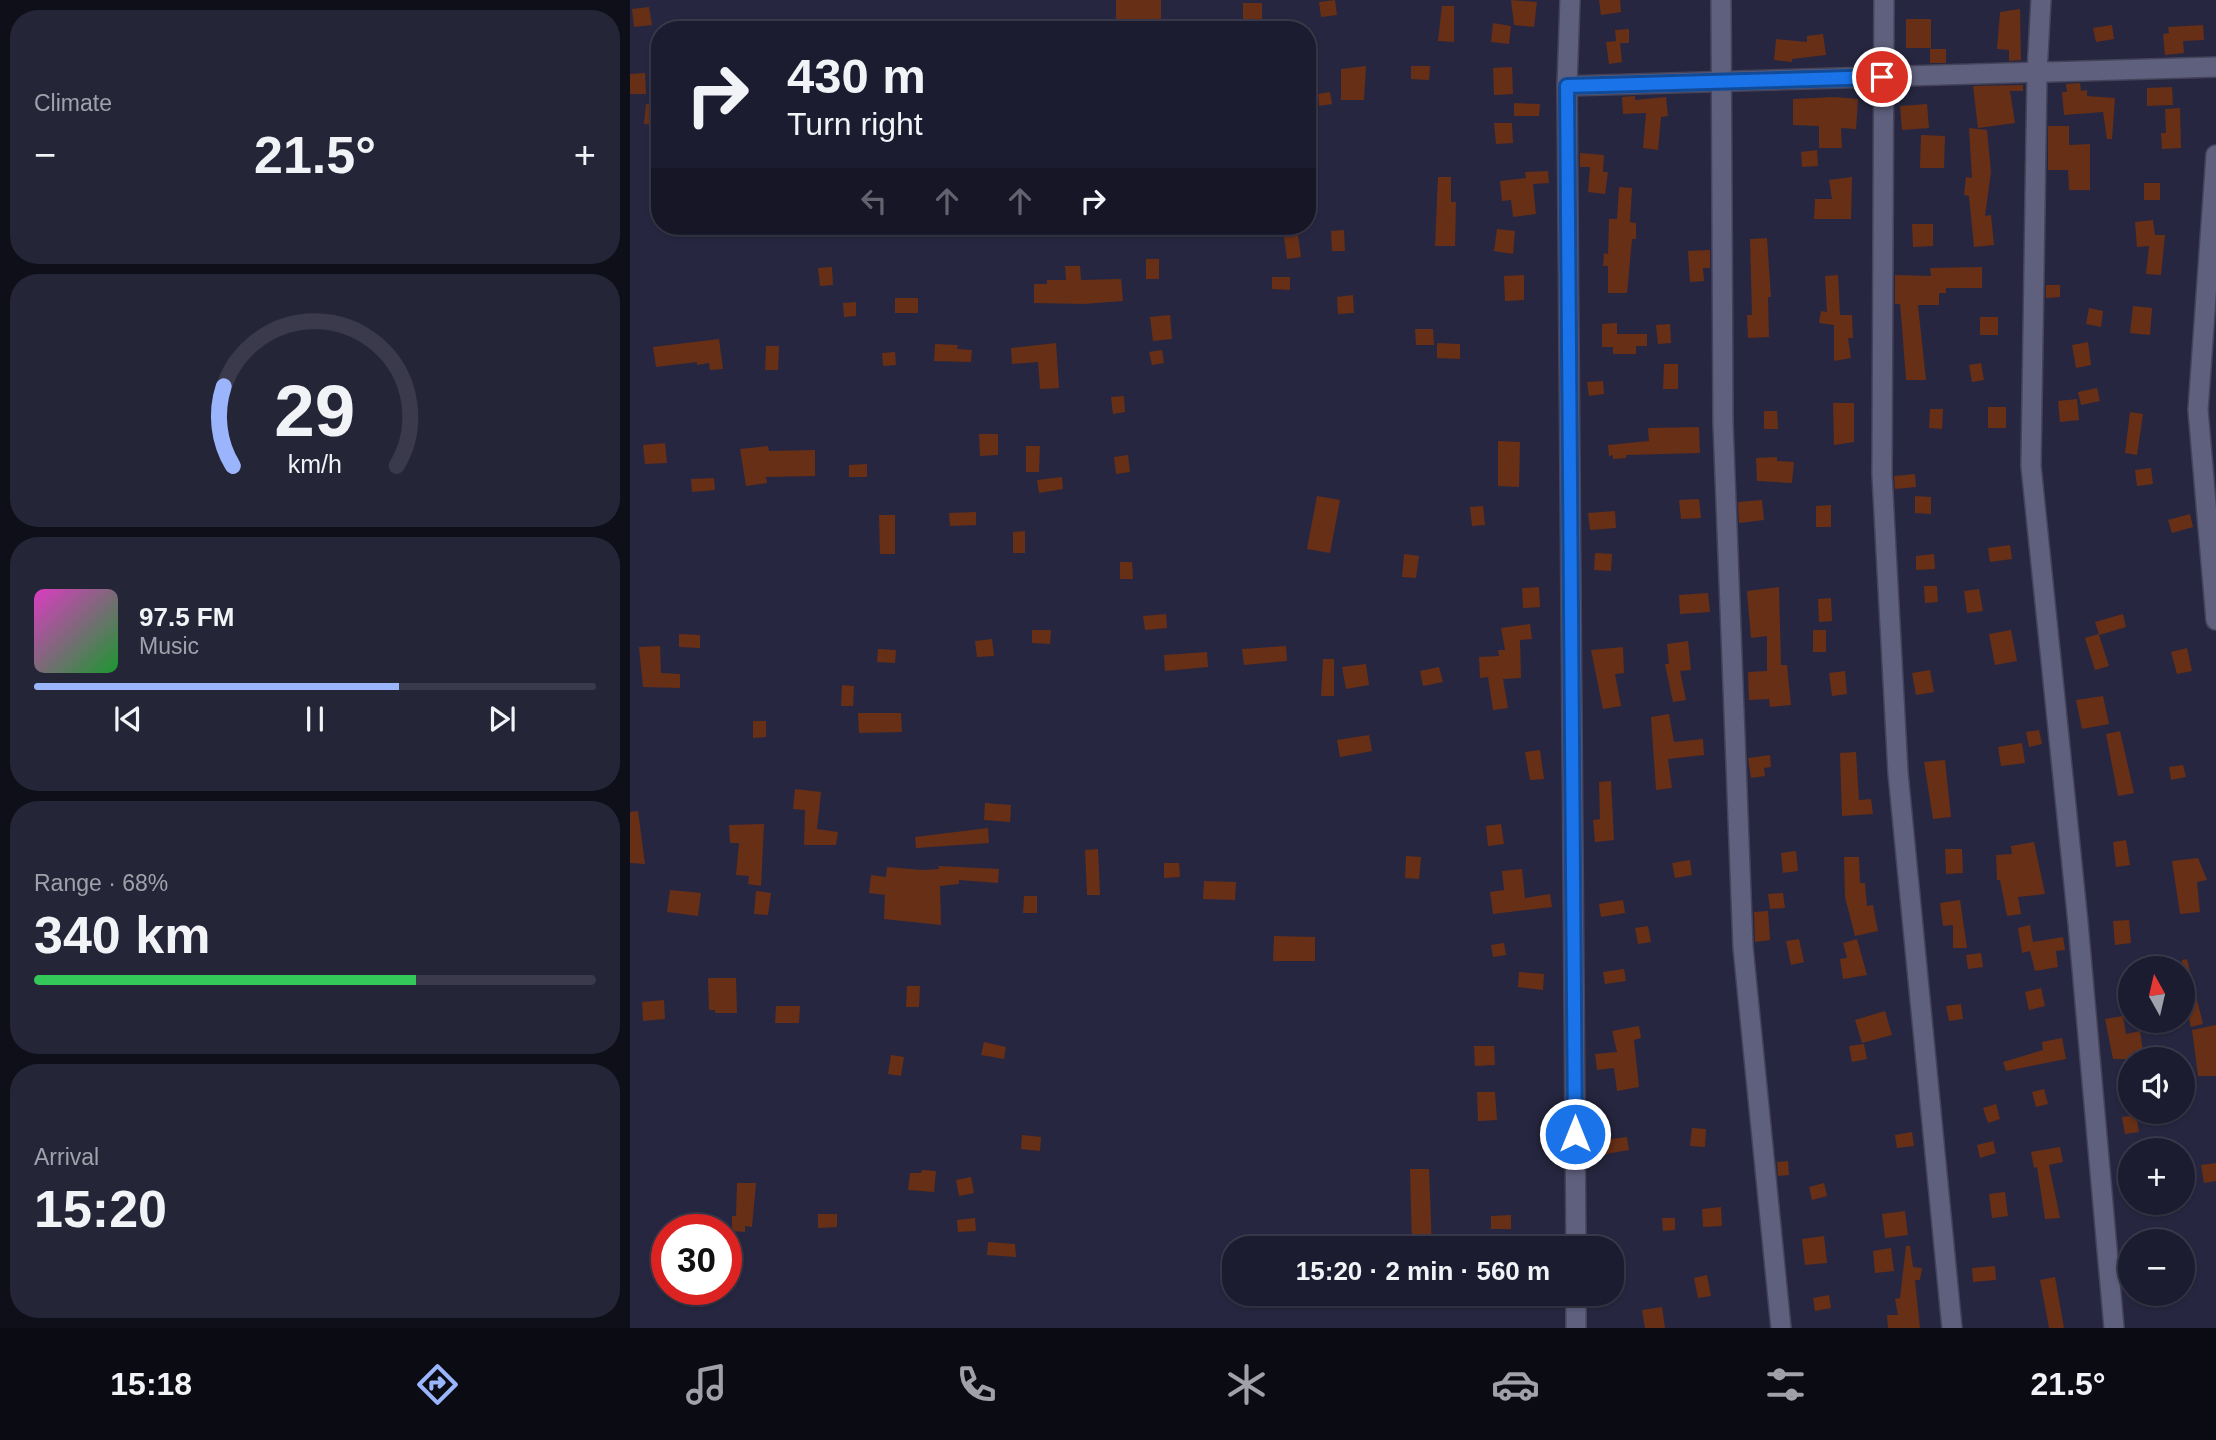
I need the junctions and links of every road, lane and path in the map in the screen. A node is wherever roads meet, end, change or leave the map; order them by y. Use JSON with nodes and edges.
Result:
{"nodes":[{"id":1,"x":1570,"y":0,"type":"edge"},
{"id":2,"x":1721,"y":0,"type":"edge"},
{"id":3,"x":1884,"y":0,"type":"edge"},
{"id":4,"x":2041,"y":0,"type":"edge"},
{"id":5,"x":2216,"y":67,"type":"edge"},
{"id":6,"x":2037,"y":72,"type":"junction"},
{"id":7,"x":1882,"y":77,"type":"junction"},
{"id":8,"x":1720,"y":80,"type":"junction"},
{"id":9,"x":1567,"y":86,"type":"junction"},
{"id":10,"x":2216,"y":155,"type":"edge"},
{"id":11,"x":2216,"y":620,"type":"edge"},
{"id":12,"x":1576,"y":1236,"type":"edge"},
{"id":13,"x":1576,"y":1306,"type":"edge"},
{"id":14,"x":1576,"y":1328,"type":"edge"},
{"id":15,"x":1781,"y":1328,"type":"edge"},
{"id":16,"x":1952,"y":1328,"type":"edge"},
{"id":17,"x":2115,"y":1328,"type":"edge"}],
"edges":[{"from":1,"to":9,"type":"street"},
{"from":2,"to":8,"type":"street"},
{"from":3,"to":7,"type":"street"},
{"from":4,"to":6,"type":"street"},
{"from":5,"to":6,"type":"street"},
{"from":6,"to":7,"type":"street"},
{"from":6,"to":17,"type":"street"},
{"from":7,"to":8,"type":"street"},
{"from":7,"to":16,"type":"street"},
{"from":8,"to":9,"type":"street"},
{"from":8,"to":15,"type":"street"},
{"from":9,"to":12,"type":"street"},
{"from":10,"to":11,"type":"street"},
{"from":13,"to":14,"type":"street"}]}
